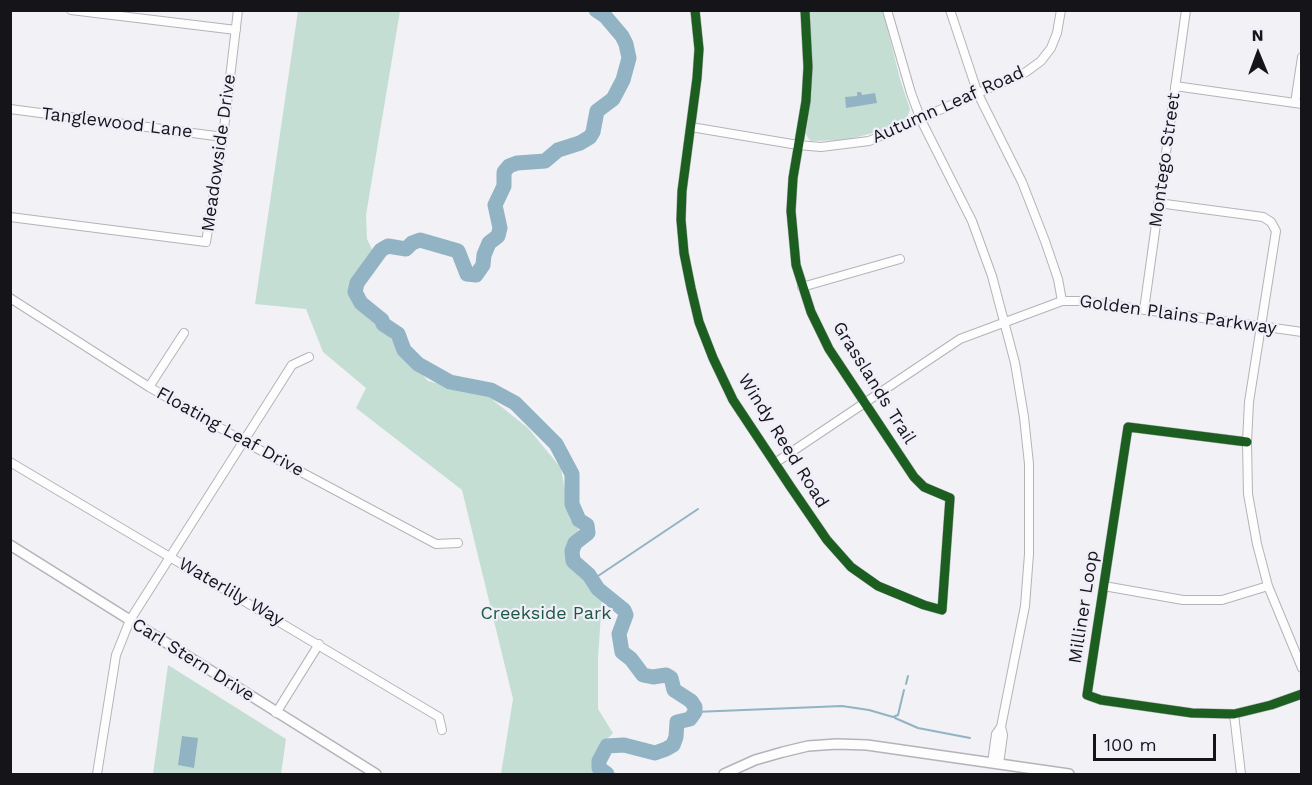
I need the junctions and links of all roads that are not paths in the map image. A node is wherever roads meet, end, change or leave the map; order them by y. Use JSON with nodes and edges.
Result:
{"nodes":[{"id":1,"x":71,"y":10,"type":"edge"},
{"id":2,"x":238,"y":10,"type":"edge"},
{"id":3,"x":695,"y":10,"type":"edge"},
{"id":4,"x":805,"y":10,"type":"edge"},
{"id":5,"x":887,"y":10,"type":"edge"},
{"id":6,"x":950,"y":10,"type":"edge"},
{"id":7,"x":1061,"y":10,"type":"edge"},
{"id":8,"x":1186,"y":10,"type":"edge"},
{"id":9,"x":236,"y":30,"type":"junction"},
{"id":10,"x":1302,"y":57,"type":"edge"},
{"id":11,"x":1175,"y":86,"type":"junction"},
{"id":12,"x":978,"y":93,"type":"junction"},
{"id":13,"x":1298,"y":103,"type":"edge"},
{"id":14,"x":10,"y":109,"type":"edge"},
{"id":15,"x":921,"y":120,"type":"junction"},
{"id":16,"x":691,"y":127,"type":"junction"},
{"id":17,"x":223,"y":136,"type":"junction"},
{"id":18,"x":798,"y":145,"type":"junction"},
{"id":19,"x":1158,"y":203,"type":"junction"},
{"id":20,"x":10,"y":217,"type":"edge"},
{"id":21,"x":900,"y":259,"type":"dead end"},
{"id":22,"x":802,"y":287,"type":"junction"},
{"id":23,"x":10,"y":298,"type":"edge"},
{"id":24,"x":1062,"y":301,"type":"junction"},
{"id":25,"x":1144,"y":310,"type":"junction"},
{"id":26,"x":1005,"y":323,"type":"junction"},
{"id":27,"x":1261,"y":326,"type":"junction"},
{"id":28,"x":1302,"y":332,"type":"edge"},
{"id":29,"x":184,"y":333,"type":"dead end"},
{"id":30,"x":309,"y":357,"type":"dead end"},
{"id":31,"x":149,"y":387,"type":"junction"},
{"id":32,"x":865,"y":403,"type":"junction"},
{"id":33,"x":243,"y":441,"type":"junction"},
{"id":34,"x":1247,"y":442,"type":"junction"},
{"id":35,"x":10,"y":462,"type":"edge"},
{"id":36,"x":775,"y":463,"type":"junction"},
{"id":37,"x":458,"y":543,"type":"dead end"},
{"id":38,"x":10,"y":545,"type":"edge"},
{"id":39,"x":170,"y":556,"type":"junction"},
{"id":40,"x":1104,"y":586,"type":"junction"},
{"id":41,"x":1268,"y":586,"type":"junction"},
{"id":42,"x":942,"y":609,"type":"joint"},
{"id":43,"x":130,"y":620,"type":"junction"},
{"id":44,"x":319,"y":644,"type":"junction"},
{"id":45,"x":1302,"y":668,"type":"edge"},
{"id":46,"x":1302,"y":694,"type":"edge"},
{"id":47,"x":276,"y":713,"type":"junction"},
{"id":48,"x":1234,"y":714,"type":"junction"},
{"id":49,"x":442,"y":730,"type":"dead end"},
{"id":50,"x":996,"y":764,"type":"junction"},
{"id":51,"x":97,"y":774,"type":"edge"},
{"id":52,"x":376,"y":774,"type":"edge"},
{"id":53,"x":724,"y":774,"type":"edge"},
{"id":54,"x":1069,"y":774,"type":"edge"},
{"id":55,"x":1241,"y":774,"type":"edge"}],
"edges":[{"from":1,"to":9,"type":"street"},
{"from":2,"to":9,"type":"street","name":"Meadowside Drive"},
{"from":3,"to":16,"type":"street","name":"Windy Reed Road"},
{"from":4,"to":18,"type":"street","name":"Grasslands Trail"},
{"from":5,"to":15,"type":"street"},
{"from":6,"to":12,"type":"street"},
{"from":7,"to":12,"type":"street","name":"Autumn Leaf Road"},
{"from":8,"to":11,"type":"street","name":"Montego Street"},
{"from":9,"to":17,"type":"street","name":"Meadowside Drive"},
{"from":10,"to":13,"type":"street"},
{"from":11,"to":13,"type":"street"},
{"from":11,"to":19,"type":"street","name":"Montego Street"},
{"from":12,"to":15,"type":"street","name":"Autumn Leaf Road"},
{"from":12,"to":24,"type":"street"},
{"from":14,"to":17,"type":"street","name":"Tanglewood Lane"},
{"from":15,"to":18,"type":"street","name":"Autumn Leaf Road"},
{"from":15,"to":26,"type":"street"},
{"from":16,"to":18,"type":"street","name":"Autumn Leaf Road"},
{"from":16,"to":36,"type":"street","name":"Windy Reed Road"},
{"from":17,"to":20,"type":"street","name":"Meadowside Drive"},
{"from":18,"to":22,"type":"street","name":"Grasslands Trail"},
{"from":19,"to":25,"type":"street","name":"Montego Street"},
{"from":19,"to":27,"type":"street"},
{"from":21,"to":22,"type":"street"},
{"from":22,"to":32,"type":"street","name":"Grasslands Trail"},
{"from":23,"to":31,"type":"street","name":"Floating Leaf Drive"},
{"from":24,"to":25,"type":"street","name":"Golden Plains Parkway"},
{"from":24,"to":26,"type":"street","name":"Golden Plains Parkway"},
{"from":25,"to":27,"type":"street","name":"Golden Plains Parkway"},
{"from":26,"to":32,"type":"street","name":"Golden Plains Parkway"},
{"from":26,"to":50,"type":"street"},
{"from":27,"to":28,"type":"street","name":"Golden Plains Parkway"},
{"from":27,"to":34,"type":"street"},
{"from":29,"to":31,"type":"street"},
{"from":30,"to":33,"type":"street"},
{"from":31,"to":33,"type":"street","name":"Floating Leaf Drive"},
{"from":32,"to":36,"type":"street","name":"Golden Plains Parkway"},
{"from":32,"to":42,"type":"street","name":"Grasslands Trail"},
{"from":33,"to":37,"type":"street","name":"Floating Leaf Drive"},
{"from":33,"to":39,"type":"street"},
{"from":34,"to":40,"type":"street","name":"Milliner Loop"},
{"from":34,"to":41,"type":"street"},
{"from":35,"to":39,"type":"street","name":"Waterlily Way"},
{"from":36,"to":42,"type":"street","name":"Windy Reed Road"},
{"from":38,"to":43,"type":"street","name":"Carl Stern Drive"},
{"from":39,"to":43,"type":"street"},
{"from":39,"to":44,"type":"street","name":"Waterlily Way"},
{"from":40,"to":41,"type":"street"},
{"from":40,"to":48,"type":"street","name":"Milliner Loop"},
{"from":41,"to":45,"type":"street"},
{"from":43,"to":47,"type":"street","name":"Carl Stern Drive"},
{"from":43,"to":51,"type":"street"},
{"from":44,"to":47,"type":"street"},
{"from":44,"to":49,"type":"street","name":"Waterlily Way"},
{"from":46,"to":48,"type":"street","name":"Milliner Loop"},
{"from":47,"to":52,"type":"street","name":"Carl Stern Drive"},
{"from":48,"to":55,"type":"street"},
{"from":50,"to":53,"type":"street"},
{"from":50,"to":54,"type":"street"}]}
